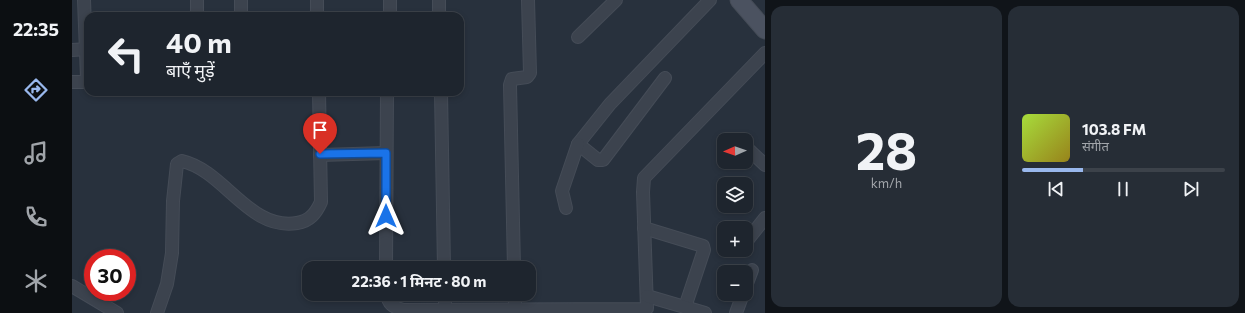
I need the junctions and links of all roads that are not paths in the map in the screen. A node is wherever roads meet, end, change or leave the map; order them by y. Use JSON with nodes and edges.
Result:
{"nodes":[{"id":1,"x":84,"y":0,"type":"edge"},
{"id":2,"x":196,"y":0,"type":"edge"},
{"id":3,"x":241,"y":0,"type":"edge"},
{"id":4,"x":317,"y":0,"type":"edge"},
{"id":5,"x":390,"y":0,"type":"edge"},
{"id":6,"x":439,"y":0,"type":"edge"},
{"id":7,"x":528,"y":0,"type":"edge"},
{"id":8,"x":616,"y":0,"type":"edge"},
{"id":9,"x":710,"y":0,"type":"edge"},
{"id":10,"x":739,"y":0,"type":"edge"},
{"id":11,"x":85,"y":12,"type":"edge"},
{"id":12,"x":197,"y":12,"type":"edge"},
{"id":13,"x":241,"y":12,"type":"edge"},
{"id":14,"x":317,"y":12,"type":"edge"},
{"id":15,"x":390,"y":12,"type":"edge"},
{"id":16,"x":439,"y":12,"type":"edge"},
{"id":17,"x":764,"y":27,"type":"edge"},
{"id":18,"x":578,"y":37,"type":"dead end"},
{"id":19,"x":72,"y":50,"type":"edge"},
{"id":20,"x":84,"y":50,"type":"edge"},
{"id":21,"x":765,"y":53,"type":"edge"},
{"id":22,"x":665,"y":78,"type":"dead end"},
{"id":23,"x":84,"y":81,"type":"edge"},
{"id":24,"x":72,"y":82,"type":"edge"},
{"id":25,"x":319,"y":96,"type":"edge"},
{"id":26,"x":388,"y":96,"type":"edge"},
{"id":27,"x":441,"y":96,"type":"edge"},
{"id":28,"x":578,"y":144,"type":"junction"},
{"id":29,"x":386,"y":153,"type":"junction"},
{"id":30,"x":320,"y":154,"type":"junction"},
{"id":31,"x":753,"y":154,"type":"edge"},
{"id":32,"x":765,"y":165,"type":"edge"},
{"id":33,"x":566,"y":208,"type":"dead end"},
{"id":34,"x":765,"y":218,"type":"edge"},
{"id":35,"x":644,"y":228,"type":"junction"},
{"id":36,"x":753,"y":233,"type":"edge"},
{"id":37,"x":386,"y":261,"type":"edge"},
{"id":38,"x":444,"y":261,"type":"edge"},
{"id":39,"x":514,"y":261,"type":"edge"},
{"id":40,"x":72,"y":286,"type":"edge"},
{"id":41,"x":647,"y":296,"type":"junction"},
{"id":42,"x":389,"y":301,"type":"edge"},
{"id":43,"x":444,"y":301,"type":"edge"},
{"id":44,"x":740,"y":301,"type":"edge"},
{"id":45,"x":685,"y":307,"type":"junction"},
{"id":46,"x":515,"y":311,"type":"edge"},
{"id":47,"x":445,"y":312,"type":"edge"},
{"id":48,"x":117,"y":313,"type":"edge"},
{"id":49,"x":157,"y":313,"type":"edge"},
{"id":50,"x":705,"y":313,"type":"edge"},
{"id":51,"x":736,"y":313,"type":"edge"}],
"edges":[{"from":1,"to":11,"type":"street"},
{"from":2,"to":12,"type":"street"},
{"from":3,"to":13,"type":"street"},
{"from":4,"to":14,"type":"street"},
{"from":5,"to":15,"type":"street"},
{"from":6,"to":16,"type":"street"},
{"from":7,"to":39,"type":"street"},
{"from":8,"to":18,"type":"street"},
{"from":9,"to":28,"type":"street"},
{"from":10,"to":17,"type":"street"},
{"from":19,"to":20,"type":"street"},
{"from":21,"to":35,"type":"street"},
{"from":22,"to":28,"type":"street"},
{"from":23,"to":24,"type":"street"},
{"from":25,"to":30,"type":"street"},
{"from":26,"to":29,"type":"street"},
{"from":27,"to":38,"type":"street"},
{"from":28,"to":33,"type":"street"},
{"from":29,"to":30,"type":"street"},
{"from":29,"to":37,"type":"street"},
{"from":30,"to":49,"type":"street"},
{"from":31,"to":32,"type":"street"},
{"from":34,"to":36,"type":"street"},
{"from":35,"to":41,"type":"street"},
{"from":35,"to":45,"type":"street"},
{"from":40,"to":48,"type":"street"},
{"from":41,"to":45,"type":"street"},
{"from":41,"to":46,"type":"street"},
{"from":42,"to":47,"type":"street"},
{"from":43,"to":47,"type":"street"},
{"from":44,"to":51,"type":"street"},
{"from":45,"to":50,"type":"street"},
{"from":46,"to":47,"type":"street"}]}
